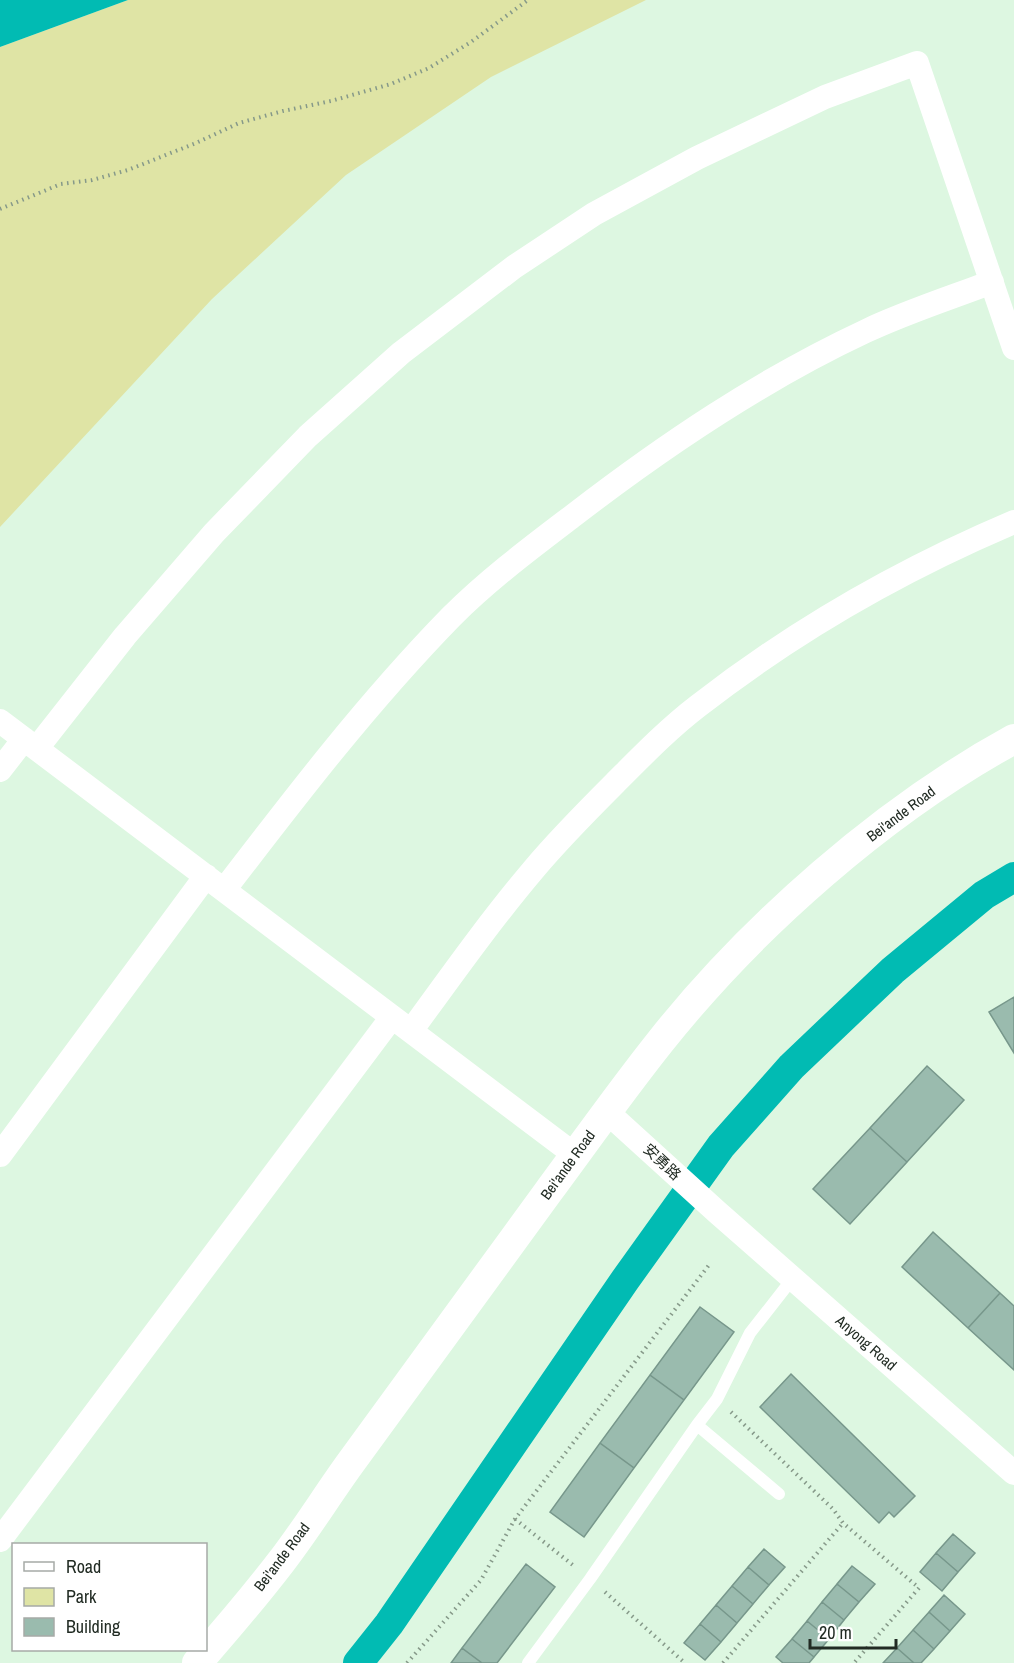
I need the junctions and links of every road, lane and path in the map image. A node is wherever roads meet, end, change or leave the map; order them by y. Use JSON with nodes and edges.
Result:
{"nodes":[{"id":1,"x":528,"y":0,"type":"edge"},
{"id":2,"x":0,"y":209,"type":"edge"},
{"id":3,"x":992,"y":282,"type":"junction"},
{"id":4,"x":1014,"y":348,"type":"edge"},
{"id":5,"x":1014,"y":522,"type":"edge"},
{"id":6,"x":0,"y":721,"type":"edge"},
{"id":7,"x":1014,"y":739,"type":"edge"},
{"id":8,"x":30,"y":743,"type":"junction"},
{"id":9,"x":0,"y":770,"type":"edge"},
{"id":10,"x":215,"y":883,"type":"junction"},
{"id":11,"x":402,"y":1024,"type":"junction"},
{"id":12,"x":607,"y":1112,"type":"junction"},
{"id":13,"x":0,"y":1155,"type":"edge"},
{"id":14,"x":575,"y":1155,"type":"junction"},
{"id":15,"x":717,"y":1212,"type":"joint"},
{"id":16,"x":710,"y":1265,"type":"dead end"},
{"id":17,"x":793,"y":1278,"type":"junction"},
{"id":18,"x":717,"y":1399,"type":"junction"},
{"id":19,"x":697,"y":1425,"type":"junction"},
{"id":20,"x":1014,"y":1473,"type":"edge"},
{"id":21,"x":779,"y":1494,"type":"dead end"},
{"id":22,"x":843,"y":1523,"type":"junction"},
{"id":23,"x":0,"y":1540,"type":"edge"},
{"id":24,"x":197,"y":1663,"type":"edge"},
{"id":25,"x":407,"y":1663,"type":"edge"},
{"id":26,"x":528,"y":1663,"type":"edge"},
{"id":27,"x":723,"y":1663,"type":"edge"},
{"id":28,"x":854,"y":1663,"type":"edge"}],
"edges":[{"from":1,"to":2,"type":"path"},
{"from":3,"to":4,"type":"street"},
{"from":3,"to":8,"type":"street"},
{"from":3,"to":10,"type":"street"},
{"from":5,"to":11,"type":"street"},
{"from":6,"to":8,"type":"street"},
{"from":7,"to":12,"type":"street","name":"Bei'ande Road"},
{"from":8,"to":9,"type":"street"},
{"from":8,"to":10,"type":"street"},
{"from":10,"to":11,"type":"street"},
{"from":10,"to":13,"type":"street"},
{"from":11,"to":14,"type":"street"},
{"from":11,"to":23,"type":"street"},
{"from":12,"to":14,"type":"street","name":"Bei'ande Road"},
{"from":12,"to":15,"type":"street","name":"安勇路"},
{"from":14,"to":24,"type":"street","name":"Bei'ande Road"},
{"from":15,"to":17,"type":"street","name":"Anyong Road"},
{"from":16,"to":25,"type":"path"},
{"from":17,"to":18,"type":"lane"},
{"from":17,"to":20,"type":"street","name":"Anyong Road"},
{"from":18,"to":19,"type":"lane"},
{"from":18,"to":22,"type":"path"},
{"from":19,"to":21,"type":"lane"},
{"from":19,"to":26,"type":"lane"},
{"from":22,"to":27,"type":"path"},
{"from":22,"to":28,"type":"path"}]}
